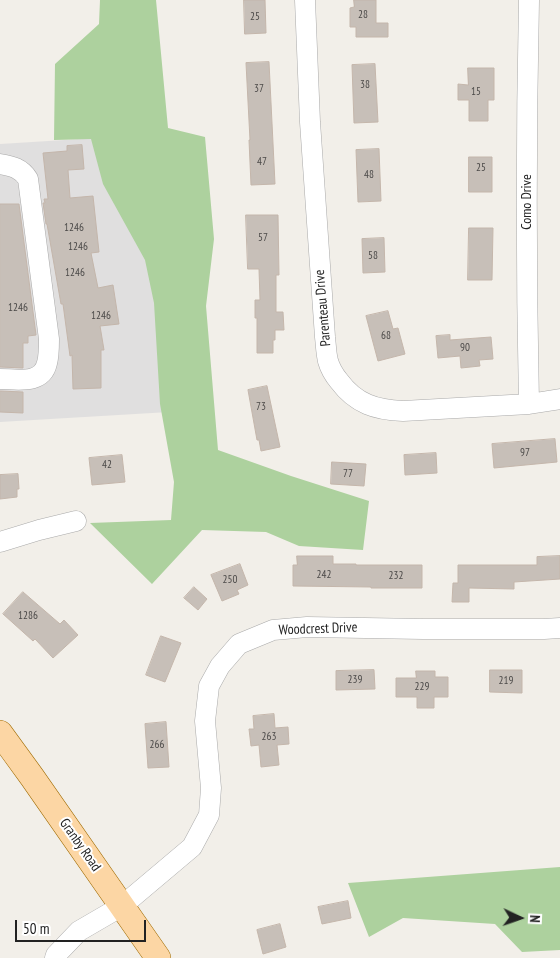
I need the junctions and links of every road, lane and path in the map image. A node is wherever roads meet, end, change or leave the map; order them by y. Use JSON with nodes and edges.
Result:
{"nodes":[{"id":1,"x":305,"y":0,"type":"edge"},
{"id":2,"x":529,"y":0,"type":"edge"},
{"id":3,"x":0,"y":164,"type":"edge"},
{"id":4,"x":0,"y":379,"type":"edge"},
{"id":5,"x":560,"y":399,"type":"edge"},
{"id":6,"x":528,"y":404,"type":"junction"},
{"id":7,"x":76,"y":520,"type":"dead end"},
{"id":8,"x":0,"y":542,"type":"edge"},
{"id":9,"x":560,"y":628,"type":"edge"},
{"id":10,"x":0,"y":733,"type":"edge"},
{"id":11,"x":122,"y":906,"type":"junction"},
{"id":12,"x":55,"y":958,"type":"edge"},
{"id":13,"x":158,"y":958,"type":"edge"}],
"edges":[{"from":1,"to":6,"type":"street","name":"Parenteau Drive"},
{"from":2,"to":6,"type":"street","name":"Como Drive"},
{"from":3,"to":4,"type":"street"},
{"from":5,"to":6,"type":"street","name":"Parenteau Drive"},
{"from":7,"to":8,"type":"street"},
{"from":9,"to":11,"type":"street","name":"Woodcrest Drive"},
{"from":10,"to":11,"type":"main road","name":"Granby Road"},
{"from":11,"to":12,"type":"street","name":"Woodcrest Drive"},
{"from":11,"to":13,"type":"main road","name":"Granby Road"}]}
